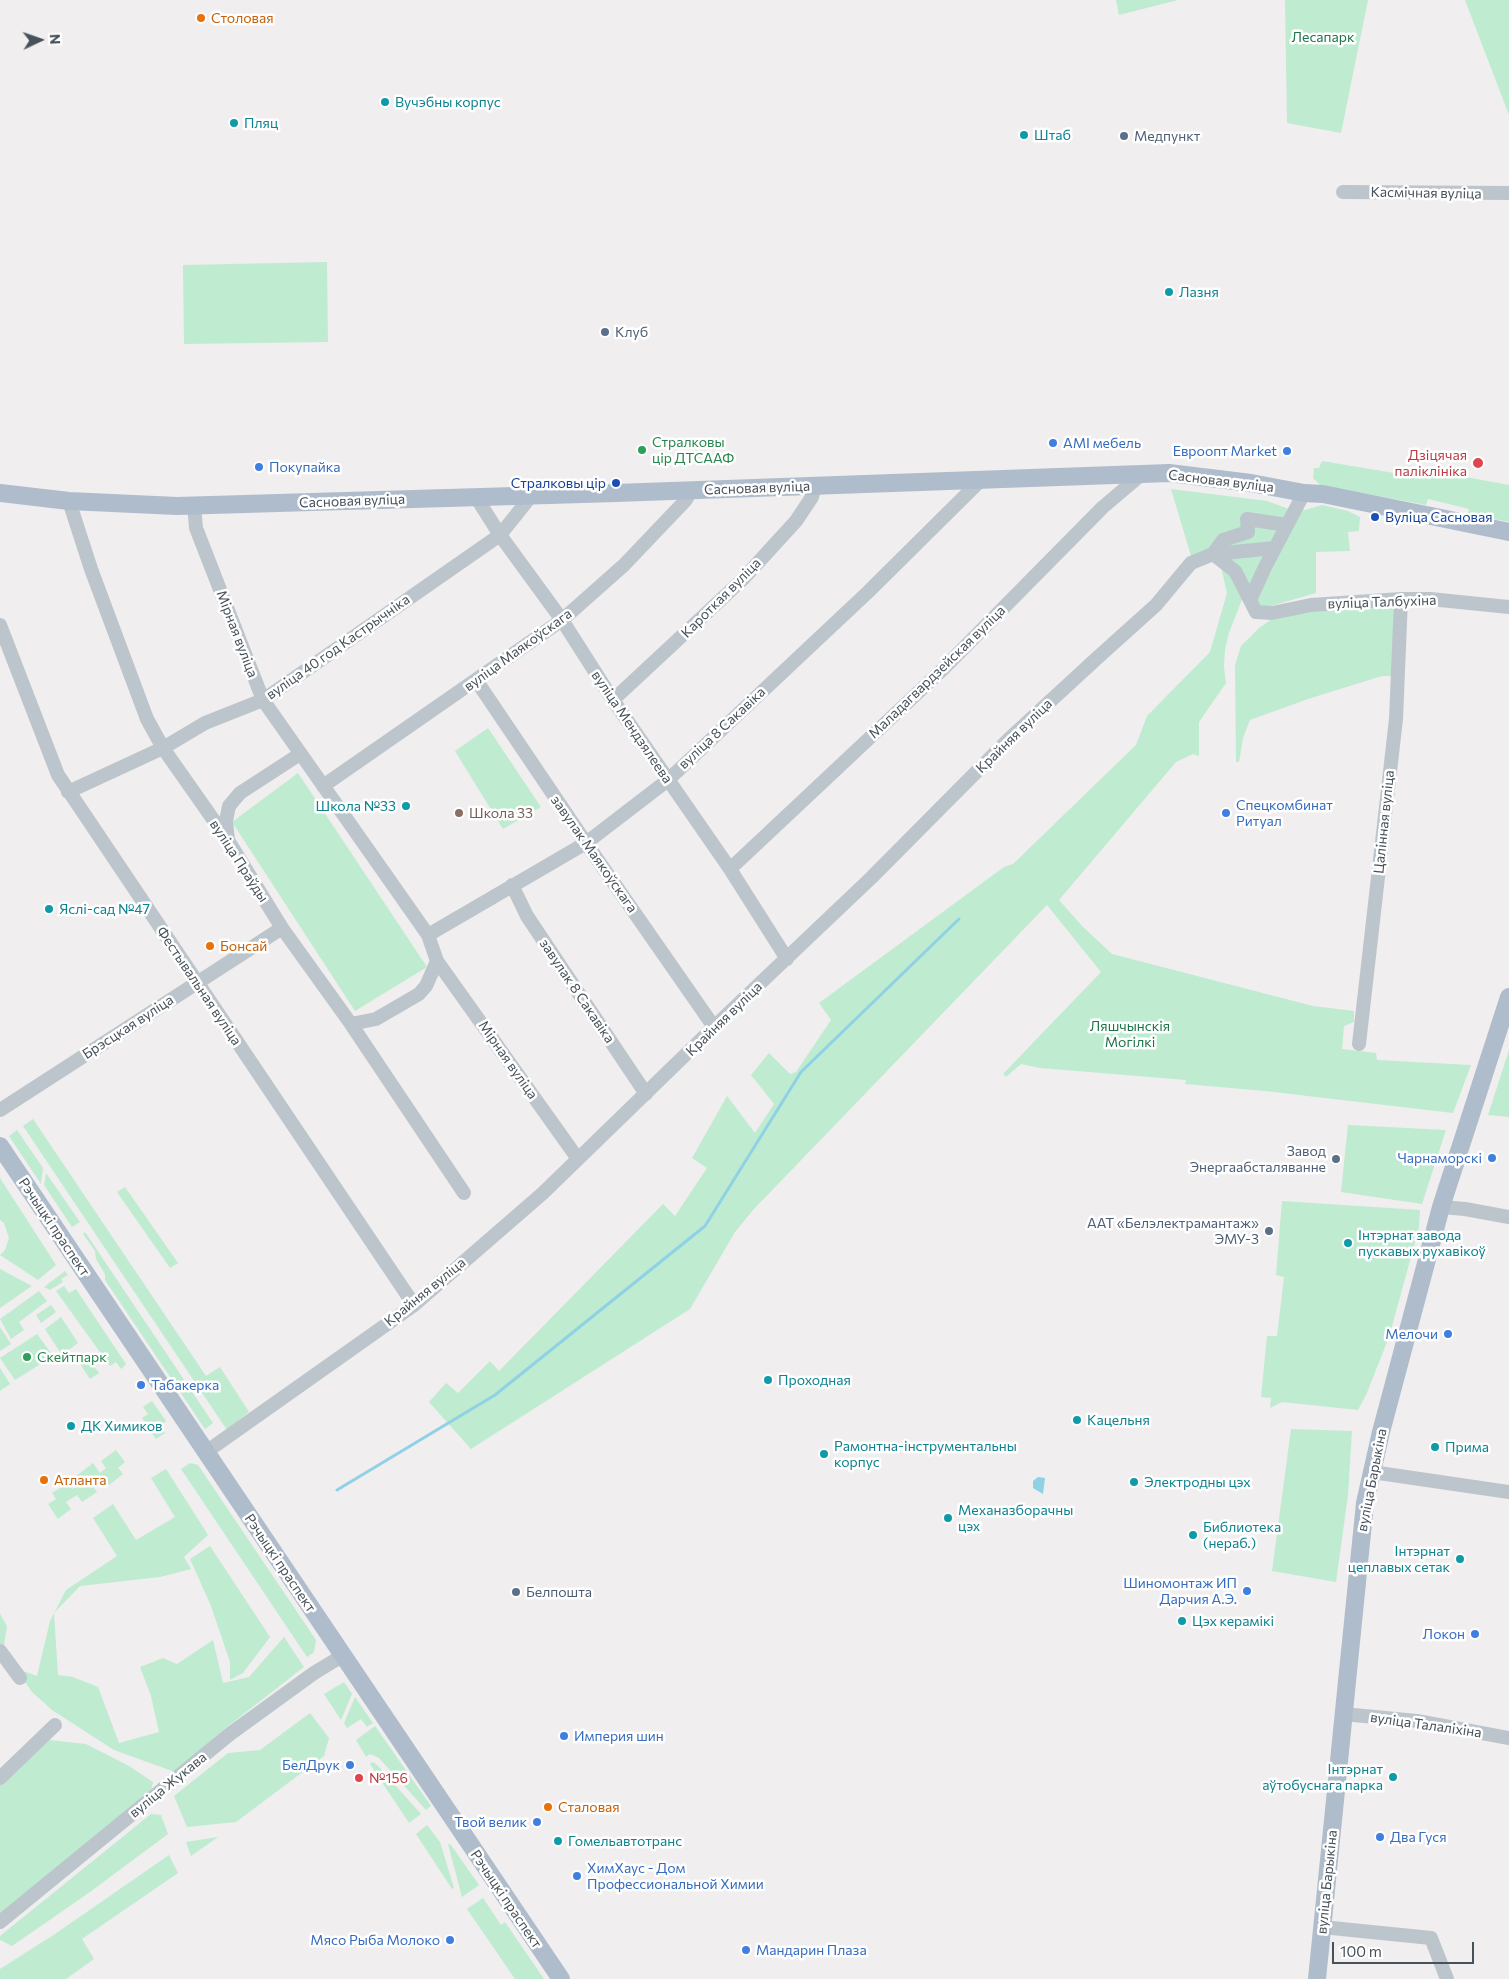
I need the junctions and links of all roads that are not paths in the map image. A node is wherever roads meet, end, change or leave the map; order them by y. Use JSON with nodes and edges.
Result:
{"nodes":[{"id":1,"x":1343,"y":192,"type":"dead end"},
{"id":2,"x":1509,"y":193,"type":"edge"},
{"id":3,"x":1142,"y":474,"type":"junction"},
{"id":4,"x":982,"y":479,"type":"junction"},
{"id":5,"x":815,"y":486,"type":"junction"},
{"id":6,"x":692,"y":490,"type":"junction"},
{"id":7,"x":0,"y":493,"type":"edge"},
{"id":8,"x":1304,"y":493,"type":"junction"},
{"id":9,"x":532,"y":495,"type":"junction"},
{"id":10,"x":476,"y":497,"type":"junction"},
{"id":11,"x":69,"y":501,"type":"junction"},
{"id":12,"x":194,"y":505,"type":"junction"},
{"id":13,"x":1287,"y":525,"type":"junction"},
{"id":14,"x":1509,"y":532,"type":"edge"},
{"id":15,"x":500,"y":535,"type":"junction"},
{"id":16,"x":1275,"y":548,"type":"junction"},
{"id":17,"x":1213,"y":554,"type":"junction"},
{"id":18,"x":1400,"y":599,"type":"junction"},
{"id":19,"x":1253,"y":606,"type":"junction"},
{"id":20,"x":1509,"y":606,"type":"edge"},
{"id":21,"x":562,"y":620,"type":"junction"},
{"id":22,"x":0,"y":625,"type":"edge"},
{"id":23,"x":476,"y":680,"type":"junction"},
{"id":24,"x":262,"y":700,"type":"junction"},
{"id":25,"x":613,"y":700,"type":"junction"},
{"id":26,"x":163,"y":748,"type":"junction"},
{"id":27,"x":300,"y":754,"type":"junction"},
{"id":28,"x":668,"y":780,"type":"junction"},
{"id":29,"x":323,"y":786,"type":"junction"},
{"id":30,"x":68,"y":792,"type":"junction"},
{"id":31,"x":228,"y":842,"type":"junction"},
{"id":32,"x":586,"y":843,"type":"junction"},
{"id":33,"x":730,"y":869,"type":"junction"},
{"id":34,"x":512,"y":884,"type":"junction"},
{"id":35,"x":282,"y":928,"type":"junction"},
{"id":36,"x":428,"y":935,"type":"junction"},
{"id":37,"x":787,"y":958,"type":"junction"},
{"id":38,"x":437,"y":961,"type":"junction"},
{"id":39,"x":197,"y":983,"type":"junction"},
{"id":40,"x":1509,"y":997,"type":"edge"},
{"id":41,"x":351,"y":1024,"type":"junction"},
{"id":42,"x":714,"y":1027,"type":"junction"},
{"id":43,"x":1360,"y":1044,"type":"dead end"},
{"id":44,"x":646,"y":1094,"type":"junction"},
{"id":45,"x":0,"y":1110,"type":"edge"},
{"id":46,"x":0,"y":1146,"type":"edge"},
{"id":47,"x":578,"y":1159,"type":"junction"},
{"id":48,"x":464,"y":1193,"type":"dead end"},
{"id":49,"x":1441,"y":1207,"type":"junction"},
{"id":50,"x":1509,"y":1217,"type":"edge"},
{"id":51,"x":414,"y":1305,"type":"junction"},
{"id":52,"x":206,"y":1452,"type":"junction"},
{"id":53,"x":1372,"y":1472,"type":"junction"},
{"id":54,"x":1509,"y":1492,"type":"edge"},
{"id":55,"x":0,"y":1651,"type":"edge"},
{"id":56,"x":342,"y":1656,"type":"junction"},
{"id":57,"x":20,"y":1678,"type":"dead end"},
{"id":58,"x":1343,"y":1714,"type":"junction"},
{"id":59,"x":55,"y":1725,"type":"dead end"},
{"id":60,"x":1509,"y":1738,"type":"edge"},
{"id":61,"x":0,"y":1778,"type":"edge"},
{"id":62,"x":0,"y":1922,"type":"edge"},
{"id":63,"x":1322,"y":1927,"type":"junction"},
{"id":64,"x":561,"y":1979,"type":"edge"},
{"id":65,"x":1317,"y":1979,"type":"edge"},
{"id":66,"x":1447,"y":1979,"type":"edge"}],
"edges":[{"from":1,"to":2,"type":"street","name":"Касмічная вуліца"},
{"from":3,"to":4,"type":"main road","name":"Сасновая вуліца"},
{"from":3,"to":8,"type":"main road","name":"Сасновая вуліца"},
{"from":3,"to":33,"type":"street","name":"Маладагвардзейская вуліца"},
{"from":4,"to":5,"type":"main road","name":"Сасновая вуліца"},
{"from":4,"to":28,"type":"street","name":"вуліца 8 Сакавіка"},
{"from":5,"to":6,"type":"main road","name":"Сасновая вуліца"},
{"from":5,"to":25,"type":"street","name":"Кароткая вуліца"},
{"from":6,"to":9,"type":"main road","name":"Сасновая вуліца"},
{"from":6,"to":21,"type":"street","name":"вуліца Маякоўскага"},
{"from":7,"to":11,"type":"main road","name":"Сасновая вуліца"},
{"from":8,"to":13,"type":"street"},
{"from":8,"to":14,"type":"main road","name":"Сасновая вуліца"},
{"from":9,"to":10,"type":"main road","name":"Сасновая вуліца"},
{"from":9,"to":15,"type":"street","name":"вуліца 40 год Кастрычніка"},
{"from":10,"to":12,"type":"main road","name":"Сасновая вуліца"},
{"from":10,"to":15,"type":"street","name":"вуліца Мендзялеева"},
{"from":11,"to":12,"type":"main road","name":"Сасновая вуліца"},
{"from":11,"to":26,"type":"street","name":"вуліца Праўды"},
{"from":12,"to":24,"type":"street","name":"Мірная вуліца"},
{"from":13,"to":16,"type":"street"},
{"from":13,"to":17,"type":"street","name":"Крайняя вуліца"},
{"from":15,"to":21,"type":"street","name":"вуліца Мендзялеева"},
{"from":15,"to":24,"type":"street","name":"вуліца 40 год Кастрычніка"},
{"from":16,"to":17,"type":"street","name":"Крайняя вуліца"},
{"from":16,"to":19,"type":"street"},
{"from":17,"to":19,"type":"street"},
{"from":17,"to":37,"type":"street","name":"Крайняя вуліца"},
{"from":18,"to":19,"type":"street","name":"вуліца Талбухіна"},
{"from":18,"to":20,"type":"street","name":"вуліца Талбухіна"},
{"from":18,"to":43,"type":"street","name":"Цалінная вуліца"},
{"from":21,"to":23,"type":"street","name":"вуліца Маякоўскага"},
{"from":21,"to":25,"type":"street","name":"вуліца Мендзялеева"},
{"from":22,"to":30,"type":"street","name":"Фестывальная вуліца"},
{"from":23,"to":29,"type":"street","name":"вуліца Маякоўскага"},
{"from":23,"to":32,"type":"street","name":"завулак Маякоўскага"},
{"from":24,"to":26,"type":"street","name":"вуліца 40 год Кастрычніка"},
{"from":24,"to":27,"type":"street","name":"Мірная вуліца"},
{"from":25,"to":28,"type":"street","name":"вуліца Мендзялеева"},
{"from":26,"to":30,"type":"street","name":"вуліца 40 год Кастрычніка"},
{"from":26,"to":31,"type":"street","name":"вуліца Праўды"},
{"from":27,"to":29,"type":"street","name":"Мірная вуліца"},
{"from":27,"to":31,"type":"street"},
{"from":28,"to":32,"type":"street","name":"вуліца 8 Сакавіка"},
{"from":28,"to":33,"type":"street","name":"вуліца Мендзялеева"},
{"from":29,"to":36,"type":"street","name":"Мірная вуліца"},
{"from":30,"to":39,"type":"street","name":"Фестывальная вуліца"},
{"from":31,"to":35,"type":"street","name":"вуліца Праўды"},
{"from":32,"to":34,"type":"street","name":"вуліца 8 Сакавіка"},
{"from":32,"to":42,"type":"street","name":"завулак Маякоўскага"},
{"from":33,"to":37,"type":"street","name":"вуліца Мендзялеева"},
{"from":34,"to":36,"type":"street","name":"вуліца 8 Сакавіка"},
{"from":34,"to":44,"type":"street","name":"завулак 8 Сакавіка"},
{"from":35,"to":39,"type":"street","name":"Брэсцкая вуліца"},
{"from":35,"to":41,"type":"street","name":"вуліца Праўды"},
{"from":36,"to":38,"type":"street","name":"Мірная вуліца"},
{"from":37,"to":42,"type":"street","name":"Крайняя вуліца"},
{"from":38,"to":41,"type":"street"},
{"from":38,"to":47,"type":"street","name":"Мірная вуліца"},
{"from":39,"to":45,"type":"street","name":"Брэсцкая вуліца"},
{"from":39,"to":51,"type":"street","name":"Фестывальная вуліца"},
{"from":40,"to":49,"type":"main road","name":"вуліца Барыкіна"},
{"from":41,"to":48,"type":"street","name":"вуліца Праўды"},
{"from":42,"to":44,"type":"street","name":"Крайняя вуліца"},
{"from":44,"to":47,"type":"street","name":"Крайняя вуліца"},
{"from":46,"to":52,"type":"main road","name":"Рэчыцкі праспект"},
{"from":47,"to":51,"type":"street","name":"Крайняя вуліца"},
{"from":49,"to":50,"type":"street"},
{"from":49,"to":53,"type":"main road","name":"вуліца Барыкіна"},
{"from":51,"to":52,"type":"street","name":"Крайняя вуліца"},
{"from":52,"to":56,"type":"main road","name":"Рэчыцкі праспект"},
{"from":53,"to":54,"type":"street"},
{"from":53,"to":58,"type":"main road","name":"вуліца Барыкіна"},
{"from":55,"to":57,"type":"street"},
{"from":56,"to":62,"type":"street","name":"вуліца Жукава"},
{"from":56,"to":64,"type":"main road","name":"Рэчыцкі праспект"},
{"from":58,"to":60,"type":"street","name":"вуліца Талаліхіна"},
{"from":58,"to":63,"type":"main road","name":"вуліца Барыкіна"},
{"from":59,"to":61,"type":"street"},
{"from":63,"to":65,"type":"main road","name":"вуліца Барыкіна"},
{"from":63,"to":66,"type":"street"}]}
